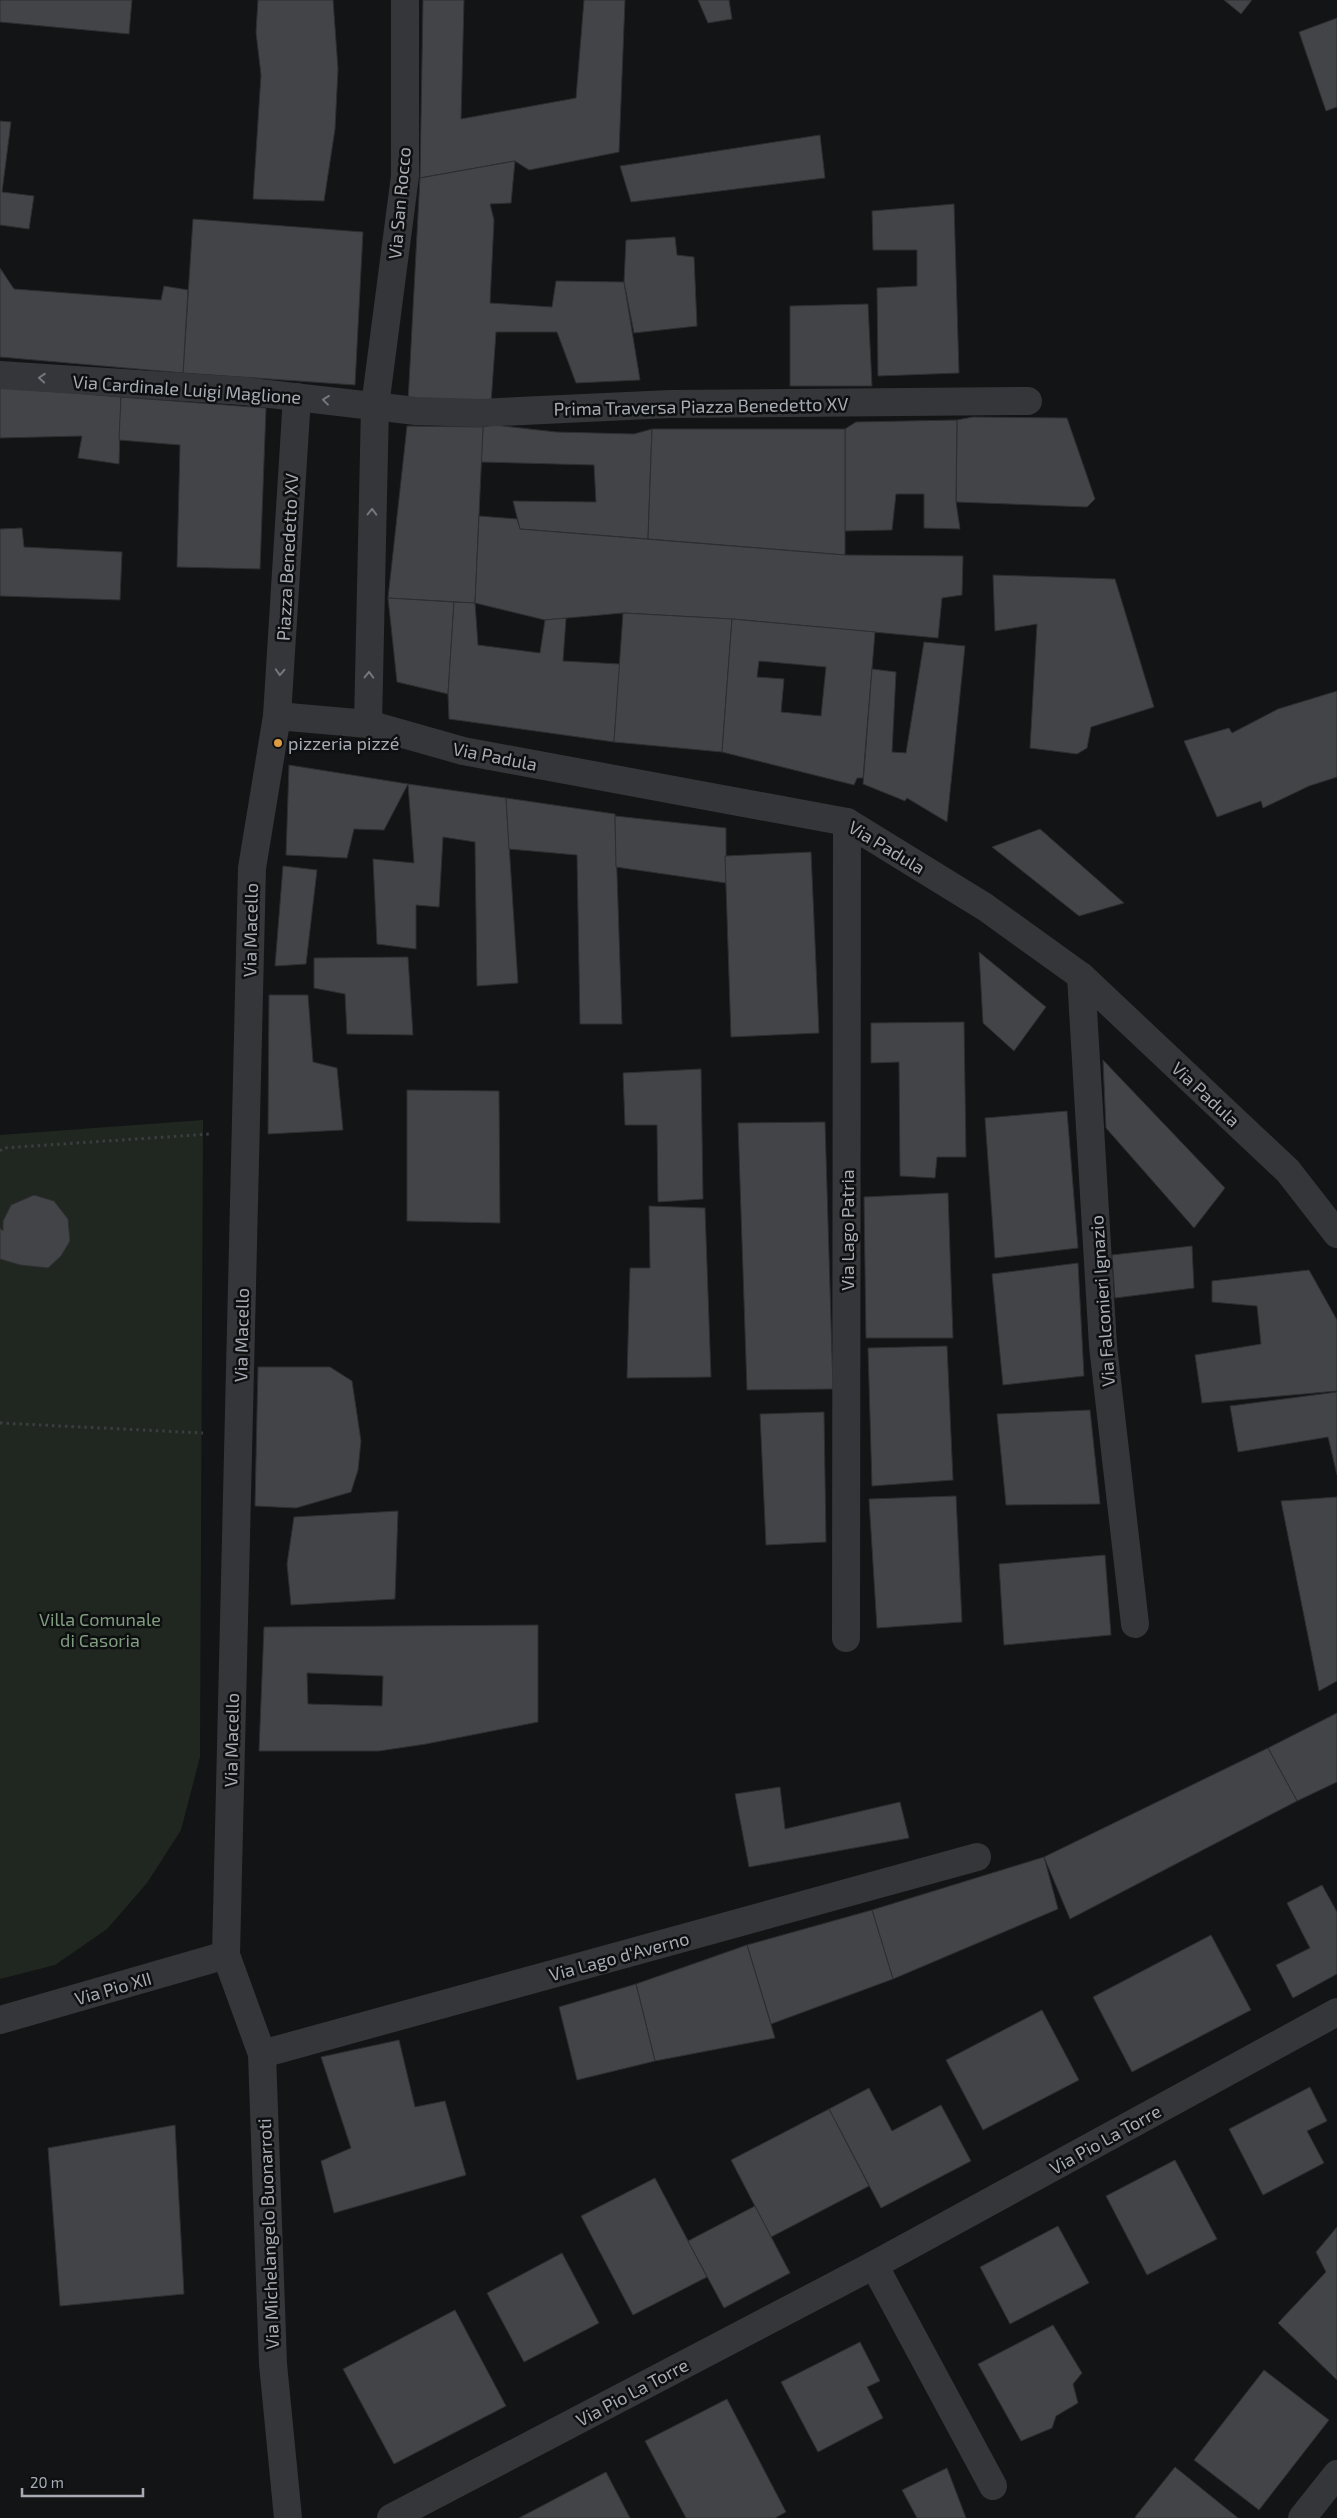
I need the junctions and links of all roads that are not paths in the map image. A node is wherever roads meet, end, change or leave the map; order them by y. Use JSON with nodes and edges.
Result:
{"nodes":[{"id":1,"x":405,"y":0,"type":"edge"},
{"id":2,"x":0,"y":375,"type":"edge"},
{"id":3,"x":297,"y":397,"type":"junction"},
{"id":4,"x":1028,"y":401,"type":"dead end"},
{"id":5,"x":374,"y":406,"type":"junction"},
{"id":6,"x":278,"y":716,"type":"junction"},
{"id":7,"x":368,"y":724,"type":"junction"},
{"id":8,"x":847,"y":822,"type":"junction"},
{"id":9,"x":1081,"y":976,"type":"junction"},
{"id":10,"x":1337,"y":1234,"type":"edge"},
{"id":11,"x":1135,"y":1624,"type":"dead end"},
{"id":12,"x":846,"y":1638,"type":"dead end"},
{"id":13,"x":977,"y":1857,"type":"dead end"},
{"id":14,"x":226,"y":1955,"type":"junction"},
{"id":15,"x":1337,"y":2012,"type":"edge"},
{"id":16,"x":0,"y":2020,"type":"edge"},
{"id":17,"x":262,"y":2054,"type":"junction"},
{"id":18,"x":874,"y":2265,"type":"junction"},
{"id":19,"x":1337,"y":2474,"type":"edge"},
{"id":20,"x":993,"y":2486,"type":"dead end"},
{"id":21,"x":288,"y":2518,"type":"edge"},
{"id":22,"x":391,"y":2518,"type":"edge"},
{"id":23,"x":1302,"y":2518,"type":"edge"}],
"edges":[{"from":1,"to":5,"type":"street","name":"Via San Rocco"},
{"from":3,"to":2,"type":"street","name":"Via Cardinale Luigi Maglione","one_way":true},
{"from":5,"to":3,"type":"street","name":"Via Cardinale Luigi Maglione","one_way":true},
{"from":3,"to":6,"type":"street","name":"Piazza Benedetto XV","one_way":true},
{"from":4,"to":5,"type":"street","name":"Prima Traversa Piazza Benedetto XV"},
{"from":7,"to":5,"type":"street","one_way":true},
{"from":6,"to":7,"type":"street","name":"Via Padula"},
{"from":6,"to":14,"type":"street","name":"Via Macello"},
{"from":7,"to":8,"type":"street","name":"Via Padula"},
{"from":8,"to":9,"type":"street","name":"Via Padula"},
{"from":8,"to":12,"type":"street","name":"Via Lago Patria"},
{"from":9,"to":10,"type":"street","name":"Via Padula"},
{"from":9,"to":11,"type":"street","name":"Via Falconieri Ignazio"},
{"from":13,"to":17,"type":"street","name":"Via Lago d'Averno"},
{"from":14,"to":16,"type":"street","name":"Via Pio XII"},
{"from":14,"to":17,"type":"street","name":"Via Michelangelo Buonarroti"},
{"from":15,"to":18,"type":"street","name":"Via Pio La Torre"},
{"from":17,"to":21,"type":"street","name":"Via Michelangelo Buonarroti"},
{"from":18,"to":20,"type":"street"},
{"from":18,"to":22,"type":"street","name":"Via Pio La Torre"},
{"from":19,"to":23,"type":"street"}]}
